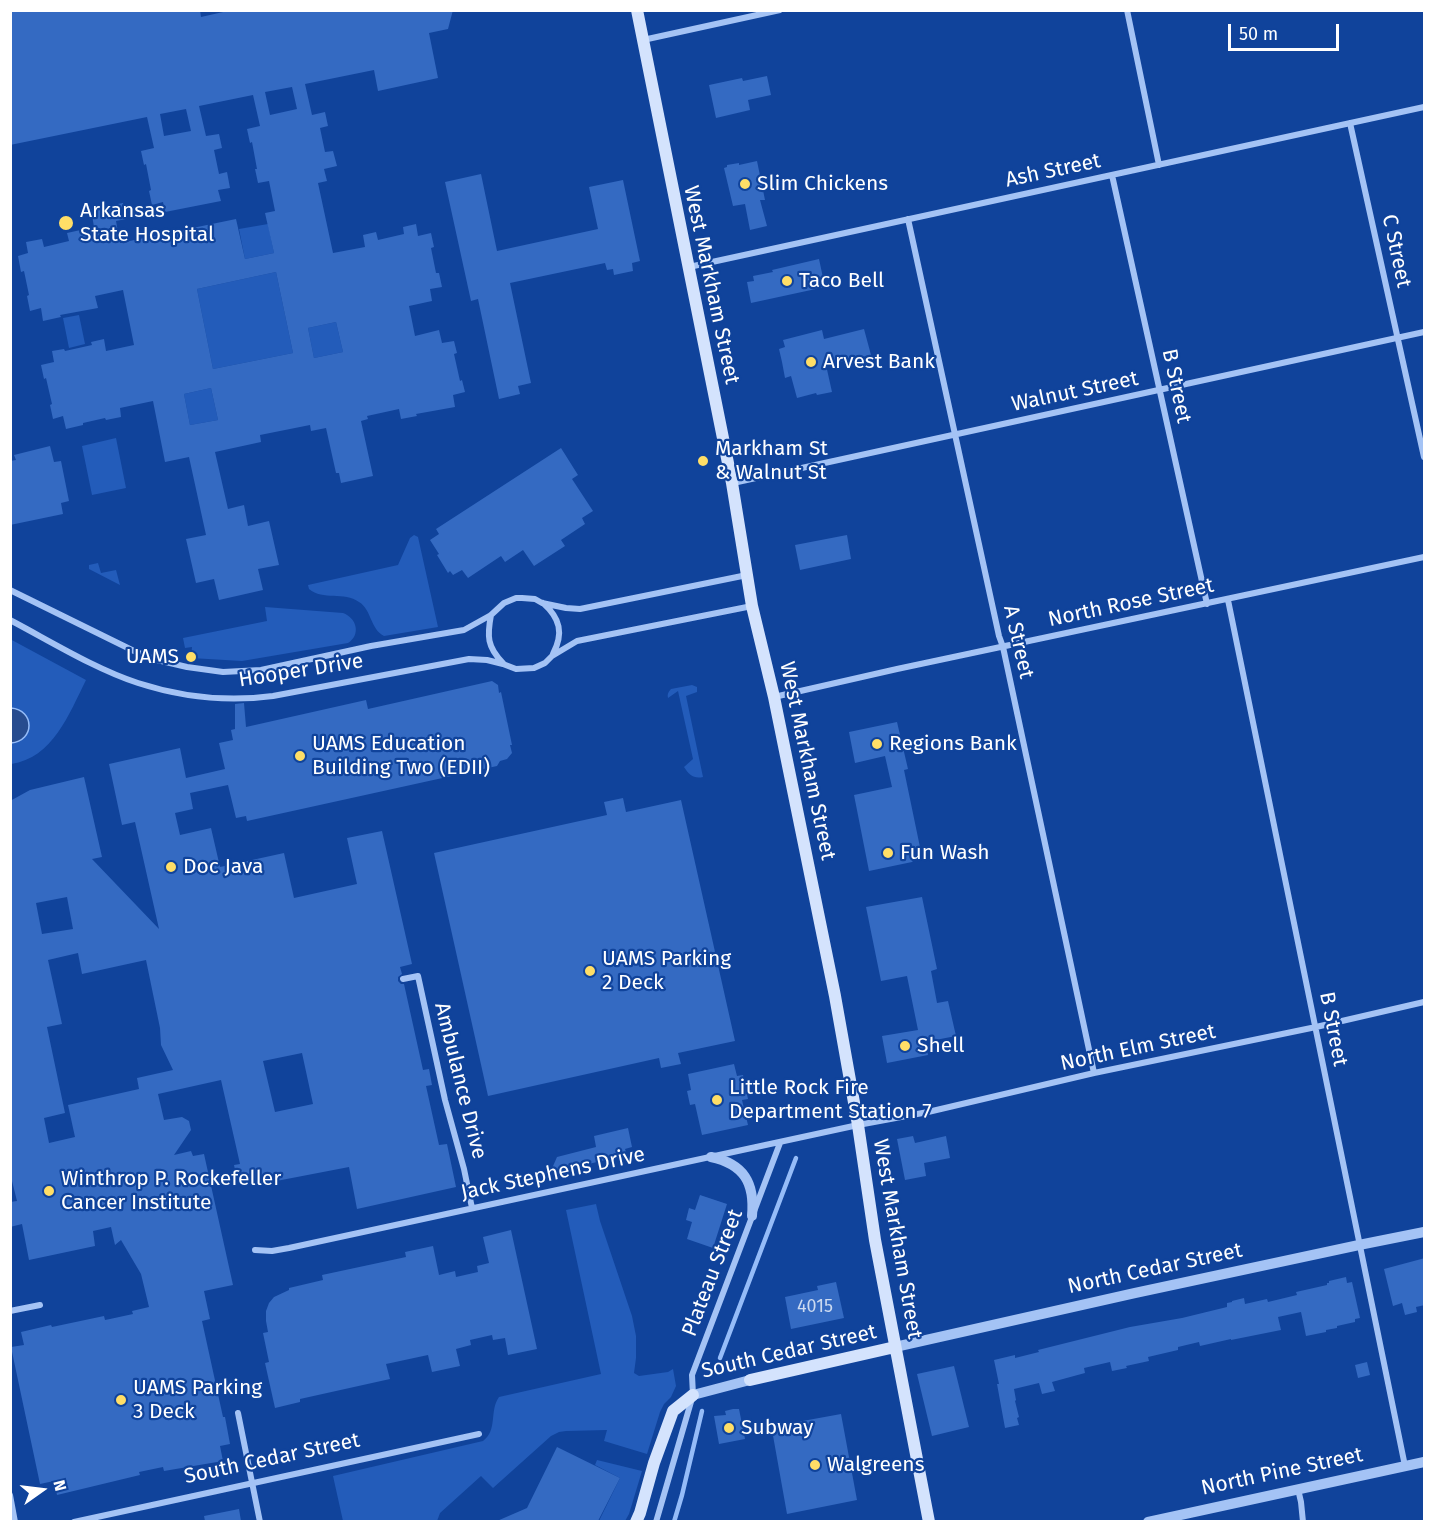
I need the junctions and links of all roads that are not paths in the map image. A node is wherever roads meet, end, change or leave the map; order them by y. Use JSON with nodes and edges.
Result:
{"nodes":[{"id":1,"x":637,"y":10,"type":"edge"},
{"id":2,"x":780,"y":10,"type":"edge"},
{"id":3,"x":1127,"y":10,"type":"edge"},
{"id":4,"x":643,"y":40,"type":"junction"},
{"id":5,"x":1425,"y":106,"type":"edge"},
{"id":6,"x":1350,"y":123,"type":"junction"},
{"id":7,"x":1159,"y":165,"type":"junction"},
{"id":8,"x":1112,"y":175,"type":"junction"},
{"id":9,"x":908,"y":219,"type":"junction"},
{"id":10,"x":688,"y":267,"type":"junction"},
{"id":11,"x":1425,"y":332,"type":"edge"},
{"id":12,"x":1398,"y":339,"type":"junction"},
{"id":13,"x":1160,"y":390,"type":"junction"},
{"id":14,"x":954,"y":435,"type":"junction"},
{"id":15,"x":1425,"y":457,"type":"edge"},
{"id":16,"x":732,"y":483,"type":"junction"},
{"id":17,"x":1425,"y":557,"type":"edge"},
{"id":18,"x":747,"y":575,"type":"junction"},
{"id":19,"x":10,"y":590,"type":"edge"},
{"id":20,"x":1228,"y":600,"type":"junction"},
{"id":21,"x":542,"y":603,"type":"junction"},
{"id":22,"x":1207,"y":604,"type":"junction"},
{"id":23,"x":752,"y":606,"type":"junction"},
{"id":24,"x":491,"y":615,"type":"junction"},
{"id":25,"x":10,"y":620,"type":"edge"},
{"id":26,"x":1003,"y":647,"type":"junction"},
{"id":27,"x":552,"y":656,"type":"junction"},
{"id":28,"x":503,"y":664,"type":"junction"},
{"id":29,"x":774,"y":697,"type":"junction"},
{"id":30,"x":403,"y":979,"type":"dead end"},
{"id":31,"x":1425,"y":1002,"type":"edge"},
{"id":32,"x":1316,"y":1028,"type":"junction"},
{"id":33,"x":1094,"y":1073,"type":"junction"},
{"id":34,"x":858,"y":1125,"type":"junction"},
{"id":35,"x":780,"y":1143,"type":"junction"},
{"id":36,"x":711,"y":1157,"type":"junction"},
{"id":37,"x":472,"y":1208,"type":"junction"},
{"id":38,"x":752,"y":1216,"type":"junction"},
{"id":39,"x":1425,"y":1232,"type":"edge"},
{"id":40,"x":1359,"y":1245,"type":"junction"},
{"id":41,"x":255,"y":1250,"type":"dead end"},
{"id":42,"x":40,"y":1305,"type":"dead end"},
{"id":43,"x":10,"y":1311,"type":"edge"},
{"id":44,"x":895,"y":1347,"type":"junction"},
{"id":45,"x":750,"y":1380,"type":"joint"},
{"id":46,"x":693,"y":1395,"type":"junction"},
{"id":47,"x":238,"y":1413,"type":"dead end"},
{"id":48,"x":479,"y":1434,"type":"dead end"},
{"id":49,"x":1425,"y":1462,"type":"edge"},
{"id":50,"x":1405,"y":1466,"type":"junction"},
{"id":51,"x":252,"y":1484,"type":"junction"},
{"id":52,"x":1298,"y":1489,"type":"junction"},
{"id":53,"x":10,"y":1495,"type":"edge"},
{"id":54,"x":15,"y":1521,"type":"edge"},
{"id":55,"x":74,"y":1521,"type":"edge"},
{"id":56,"x":260,"y":1521,"type":"edge"},
{"id":57,"x":636,"y":1521,"type":"edge"},
{"id":58,"x":656,"y":1521,"type":"edge"},
{"id":59,"x":929,"y":1521,"type":"edge"},
{"id":60,"x":1148,"y":1521,"type":"edge"},
{"id":61,"x":1304,"y":1521,"type":"edge"}],
"edges":[{"from":1,"to":4,"type":"main road","name":"West Markham Street"},
{"from":2,"to":4,"type":"street"},
{"from":3,"to":7,"type":"street"},
{"from":4,"to":10,"type":"main road","name":"West Markham Street"},
{"from":5,"to":6,"type":"street","name":"Ash Street"},
{"from":6,"to":7,"type":"street","name":"Ash Street"},
{"from":6,"to":12,"type":"street","name":"C Street"},
{"from":7,"to":8,"type":"street","name":"Ash Street"},
{"from":8,"to":9,"type":"street","name":"Ash Street"},
{"from":8,"to":13,"type":"street","name":"B Street"},
{"from":9,"to":10,"type":"street","name":"Ash Street"},
{"from":9,"to":14,"type":"street","name":"A Street"},
{"from":10,"to":16,"type":"main road","name":"West Markham Street"},
{"from":11,"to":12,"type":"street","name":"Walnut Street"},
{"from":12,"to":13,"type":"street","name":"Walnut Street"},
{"from":12,"to":15,"type":"street","name":"C Street"},
{"from":13,"to":14,"type":"street","name":"Walnut Street"},
{"from":13,"to":22,"type":"street","name":"B Street"},
{"from":14,"to":16,"type":"street","name":"Walnut Street"},
{"from":14,"to":26,"type":"street","name":"A Street"},
{"from":16,"to":18,"type":"main road","name":"West Markham Street"},
{"from":17,"to":20,"type":"street","name":"North Rose Street"},
{"from":18,"to":21,"type":"street","name":"Hooper Drive"},
{"from":18,"to":23,"type":"main road","name":"West Markham Street"},
{"from":19,"to":24,"type":"street","name":"Hooper Drive"},
{"from":20,"to":22,"type":"street","name":"North Rose Street"},
{"from":20,"to":32,"type":"street","name":"B Street"},
{"from":21,"to":24,"type":"street","name":"Hooper Drive"},
{"from":21,"to":27,"type":"street"},
{"from":22,"to":26,"type":"street","name":"North Rose Street"},
{"from":23,"to":27,"type":"street","name":"Hooper Drive"},
{"from":23,"to":29,"type":"main road","name":"West Markham Street"},
{"from":24,"to":28,"type":"street"},
{"from":25,"to":28,"type":"street","name":"Hooper Drive"},
{"from":26,"to":29,"type":"street","name":"North Rose Street"},
{"from":26,"to":33,"type":"street","name":"A Street"},
{"from":27,"to":28,"type":"street","name":"Hooper Drive"},
{"from":29,"to":34,"type":"main road","name":"West Markham Street"},
{"from":30,"to":37,"type":"street","name":"Ambulance Drive"},
{"from":31,"to":32,"type":"street","name":"North Elm Street"},
{"from":32,"to":33,"type":"street","name":"North Elm Street"},
{"from":32,"to":40,"type":"street","name":"B Street"},
{"from":33,"to":34,"type":"street","name":"North Elm Street"},
{"from":34,"to":35,"type":"street","name":"Jack Stephens Drive"},
{"from":34,"to":44,"type":"main road","name":"West Markham Street"},
{"from":35,"to":36,"type":"street","name":"Jack Stephens Drive"},
{"from":35,"to":38,"type":"street","name":"Plateau Street"},
{"from":36,"to":37,"type":"street","name":"Jack Stephens Drive"},
{"from":36,"to":38,"type":"street"},
{"from":37,"to":41,"type":"street","name":"Jack Stephens Drive"},
{"from":38,"to":46,"type":"street","name":"Plateau Street"},
{"from":39,"to":40,"type":"street","name":"North Cedar Street"},
{"from":40,"to":44,"type":"street","name":"North Cedar Street"},
{"from":40,"to":50,"type":"street","name":"B Street"},
{"from":42,"to":43,"type":"street"},
{"from":44,"to":45,"type":"main road","name":"South Cedar Street"},
{"from":44,"to":59,"type":"main road","name":"West Markham Street"},
{"from":45,"to":46,"type":"street","name":"South Cedar Street"},
{"from":46,"to":57,"type":"main road"},
{"from":46,"to":58,"type":"street","name":"Plateau Street"},
{"from":47,"to":51,"type":"street"},
{"from":48,"to":51,"type":"street","name":"South Cedar Street"},
{"from":49,"to":50,"type":"street","name":"North Pine Street"},
{"from":50,"to":52,"type":"street","name":"North Pine Street"},
{"from":51,"to":55,"type":"street","name":"South Cedar Street"},
{"from":51,"to":56,"type":"street"},
{"from":52,"to":60,"type":"street","name":"North Pine Street"},
{"from":52,"to":61,"type":"street"},
{"from":53,"to":54,"type":"street"}]}
